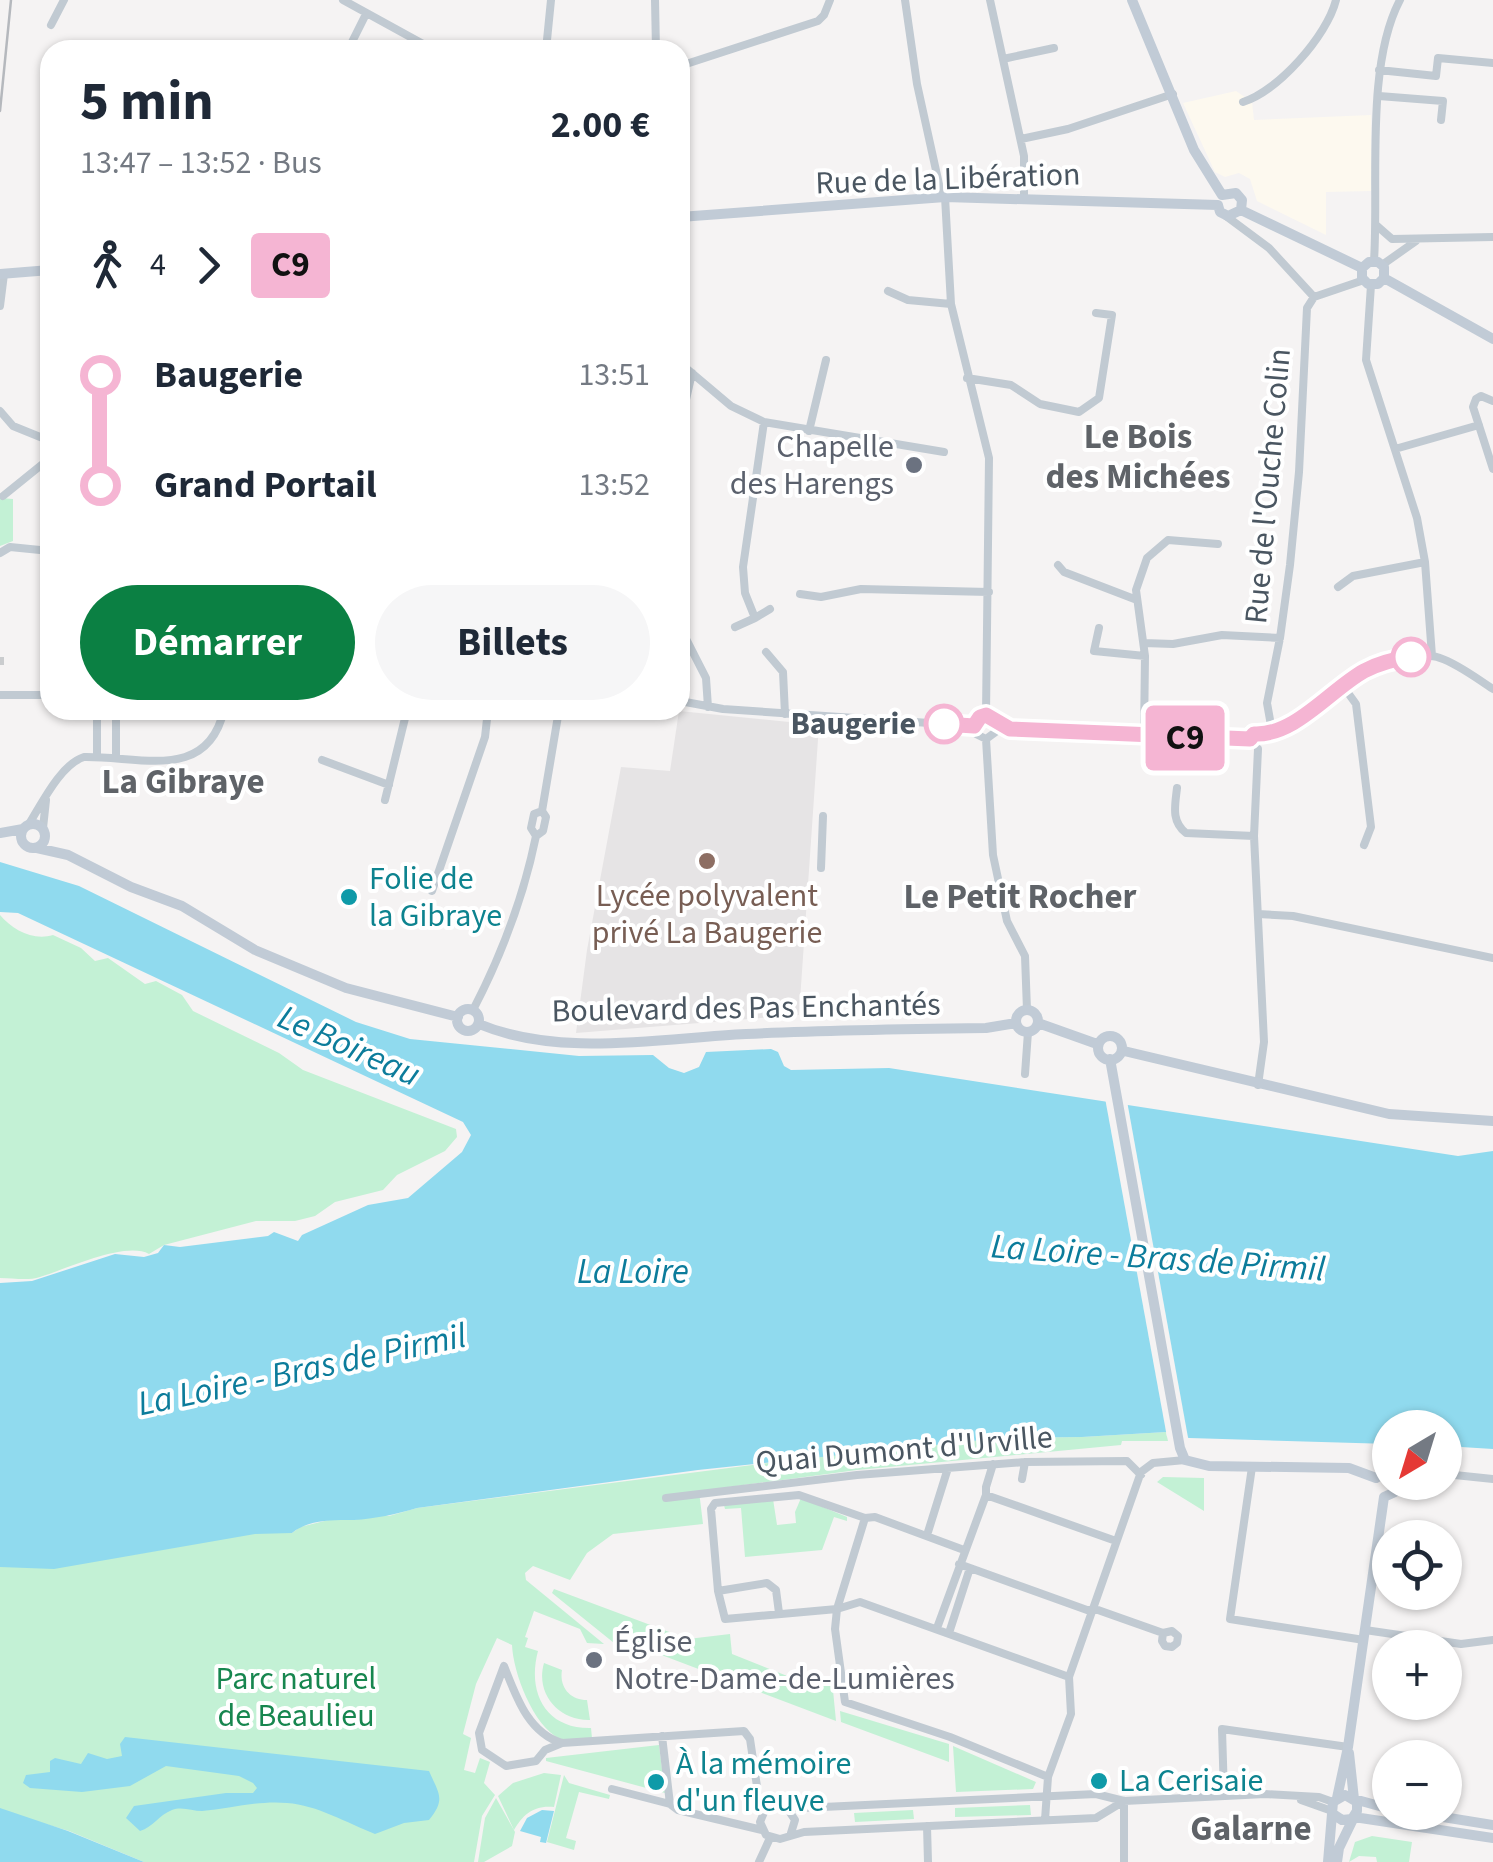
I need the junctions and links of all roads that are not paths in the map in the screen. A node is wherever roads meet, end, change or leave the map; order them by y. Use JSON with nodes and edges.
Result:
{"nodes":[{"id":1,"x":64,"y":0,"type":"edge"},
{"id":2,"x":343,"y":0,"type":"edge"},
{"id":3,"x":363,"y":0,"type":"edge"},
{"id":4,"x":552,"y":0,"type":"edge"},
{"id":5,"x":655,"y":0,"type":"edge"},
{"id":6,"x":830,"y":0,"type":"edge"},
{"id":7,"x":905,"y":0,"type":"edge"},
{"id":8,"x":990,"y":0,"type":"edge"},
{"id":9,"x":1132,"y":0,"type":"edge"},
{"id":10,"x":1336,"y":0,"type":"edge"},
{"id":11,"x":1400,"y":0,"type":"edge"},
{"id":12,"x":364,"y":14,"type":"junction"},
{"id":13,"x":52,"y":25,"type":"dead end"},
{"id":14,"x":352,"y":40,"type":"edge"},
{"id":15,"x":415,"y":40,"type":"edge"},
{"id":16,"x":547,"y":40,"type":"edge"},
{"id":17,"x":656,"y":40,"type":"edge"},
{"id":18,"x":1054,"y":48,"type":"dead end"},
{"id":19,"x":1003,"y":59,"type":"junction"},
{"id":20,"x":690,"y":63,"type":"edge"},
{"id":21,"x":1493,"y":63,"type":"edge"},
{"id":22,"x":1379,"y":70,"type":"junction"},
{"id":23,"x":1173,"y":94,"type":"junction"},
{"id":24,"x":1379,"y":96,"type":"junction"},
{"id":25,"x":1243,"y":102,"type":"dead end"},
{"id":26,"x":1441,"y":120,"type":"dead end"},
{"id":27,"x":1021,"y":139,"type":"junction"},
{"id":28,"x":945,"y":197,"type":"junction"},
{"id":29,"x":1024,"y":198,"type":"junction"},
{"id":30,"x":1220,"y":200,"type":"junction"},
{"id":31,"x":1241,"y":210,"type":"junction"},
{"id":32,"x":690,"y":216,"type":"edge"},
{"id":33,"x":1226,"y":216,"type":"junction"},
{"id":34,"x":1376,"y":225,"type":"junction"},
{"id":35,"x":1493,"y":237,"type":"edge"},
{"id":36,"x":1416,"y":240,"type":"junction"},
{"id":37,"x":1378,"y":263,"type":"junction"},
{"id":38,"x":40,"y":271,"type":"edge"},
{"id":39,"x":2,"y":274,"type":"edge"},
{"id":40,"x":1366,"y":278,"type":"junction"},
{"id":41,"x":1384,"y":278,"type":"junction"},
{"id":42,"x":888,"y":291,"type":"dead end"},
{"id":43,"x":1314,"y":298,"type":"junction"},
{"id":44,"x":950,"y":304,"type":"junction"},
{"id":45,"x":0,"y":306,"type":"edge"},
{"id":46,"x":1096,"y":313,"type":"dead end"},
{"id":47,"x":1493,"y":339,"type":"edge"},
{"id":48,"x":826,"y":360,"type":"dead end"},
{"id":49,"x":692,"y":373,"type":"joint"},
{"id":50,"x":967,"y":378,"type":"junction"},
{"id":51,"x":690,"y":382,"type":"edge"},
{"id":52,"x":1493,"y":400,"type":"edge"},
{"id":53,"x":0,"y":411,"type":"edge"},
{"id":54,"x":764,"y":422,"type":"junction"},
{"id":55,"x":1479,"y":426,"type":"junction"},
{"id":56,"x":809,"y":431,"type":"junction"},
{"id":57,"x":40,"y":437,"type":"edge"},
{"id":58,"x":1395,"y":449,"type":"junction"},
{"id":59,"x":944,"y":452,"type":"dead end"},
{"id":60,"x":40,"y":466,"type":"edge"},
{"id":61,"x":1493,"y":469,"type":"edge"},
{"id":62,"x":3,"y":496,"type":"dead end"},
{"id":63,"x":1218,"y":544,"type":"dead end"},
{"id":64,"x":40,"y":550,"type":"edge"},
{"id":65,"x":0,"y":554,"type":"edge"},
{"id":66,"x":1425,"y":562,"type":"junction"},
{"id":67,"x":1058,"y":565,"type":"dead end"},
{"id":68,"x":1338,"y":587,"type":"dead end"},
{"id":69,"x":989,"y":592,"type":"junction"},
{"id":70,"x":800,"y":594,"type":"dead end"},
{"id":71,"x":1137,"y":600,"type":"junction"},
{"id":72,"x":770,"y":610,"type":"dead end"},
{"id":73,"x":754,"y":618,"type":"junction"},
{"id":74,"x":736,"y":626,"type":"dead end"},
{"id":75,"x":1099,"y":628,"type":"dead end"},
{"id":76,"x":1280,"y":638,"type":"junction"},
{"id":77,"x":1144,"y":644,"type":"junction"},
{"id":78,"x":690,"y":646,"type":"edge"},
{"id":79,"x":766,"y":652,"type":"dead end"},
{"id":80,"x":1145,"y":656,"type":"junction"},
{"id":81,"x":1432,"y":656,"type":"junction"},
{"id":82,"x":1343,"y":686,"type":"junction"},
{"id":83,"x":1493,"y":689,"type":"edge"},
{"id":84,"x":0,"y":695,"type":"edge"},
{"id":85,"x":40,"y":696,"type":"edge"},
{"id":86,"x":690,"y":703,"type":"edge"},
{"id":87,"x":708,"y":707,"type":"junction"},
{"id":88,"x":785,"y":714,"type":"junction"},
{"id":89,"x":986,"y":715,"type":"junction"},
{"id":90,"x":96,"y":720,"type":"edge"},
{"id":91,"x":116,"y":720,"type":"edge"},
{"id":92,"x":221,"y":720,"type":"edge"},
{"id":93,"x":405,"y":720,"type":"edge"},
{"id":94,"x":487,"y":720,"type":"edge"},
{"id":95,"x":557,"y":720,"type":"edge"},
{"id":96,"x":974,"y":726,"type":"junction"},
{"id":97,"x":998,"y":728,"type":"junction"},
{"id":98,"x":1268,"y":733,"type":"junction"},
{"id":99,"x":1144,"y":736,"type":"junction"},
{"id":100,"x":986,"y":739,"type":"junction"},
{"id":101,"x":1250,"y":739,"type":"junction"},
{"id":102,"x":1258,"y":749,"type":"junction"},
{"id":103,"x":97,"y":757,"type":"junction"},
{"id":104,"x":116,"y":758,"type":"junction"},
{"id":105,"x":322,"y":760,"type":"dead end"},
{"id":106,"x":390,"y":785,"type":"junction"},
{"id":107,"x":1176,"y":788,"type":"dead end"},
{"id":108,"x":46,"y":800,"type":"junction"},
{"id":109,"x":386,"y":800,"type":"dead end"},
{"id":110,"x":823,"y":816,"type":"dead end"},
{"id":111,"x":26,"y":827,"type":"junction"},
{"id":112,"x":44,"y":832,"type":"junction"},
{"id":113,"x":0,"y":835,"type":"edge"},
{"id":114,"x":1254,"y":836,"type":"junction"},
{"id":115,"x":22,"y":842,"type":"junction"},
{"id":116,"x":1364,"y":845,"type":"dead end"},
{"id":117,"x":37,"y":848,"type":"junction"},
{"id":118,"x":68,"y":856,"type":"junction"},
{"id":119,"x":821,"y":868,"type":"dead end"},
{"id":120,"x":432,"y":891,"type":"dead end"},
{"id":121,"x":1258,"y":914,"type":"junction"},
{"id":122,"x":1493,"y":958,"type":"edge"},
{"id":123,"x":473,"y":1010,"type":"junction"},
{"id":124,"x":1027,"y":1010,"type":"junction"},
{"id":125,"x":458,"y":1017,"type":"junction"},
{"id":126,"x":1016,"y":1023,"type":"junction"},
{"id":127,"x":479,"y":1024,"type":"junction"},
{"id":128,"x":1038,"y":1024,"type":"junction"},
{"id":129,"x":1028,"y":1032,"type":"junction"},
{"id":130,"x":1097,"y":1044,"type":"junction"},
{"id":131,"x":1124,"y":1051,"type":"junction"},
{"id":132,"x":1110,"y":1063,"type":"junction"},
{"id":133,"x":1025,"y":1074,"type":"dead end"},
{"id":134,"x":1258,"y":1085,"type":"junction"},
{"id":135,"x":1493,"y":1122,"type":"edge"},
{"id":136,"x":1185,"y":1460,"type":"junction"},
{"id":137,"x":1025,"y":1462,"type":"junction"},
{"id":138,"x":993,"y":1464,"type":"junction"},
{"id":139,"x":1252,"y":1466,"type":"junction"},
{"id":140,"x":948,"y":1468,"type":"junction"},
{"id":141,"x":1140,"y":1475,"type":"junction"},
{"id":142,"x":1462,"y":1475,"type":"edge"},
{"id":143,"x":1372,"y":1477,"type":"edge"},
{"id":144,"x":1493,"y":1478,"type":"edge"},
{"id":145,"x":1022,"y":1480,"type":"dead end"},
{"id":146,"x":986,"y":1495,"type":"junction"},
{"id":147,"x":666,"y":1498,"type":"dead end"},
{"id":148,"x":1384,"y":1500,"type":"edge"},
{"id":149,"x":865,"y":1518,"type":"junction"},
{"id":150,"x":928,"y":1532,"type":"dead end"},
{"id":151,"x":1116,"y":1541,"type":"junction"},
{"id":152,"x":964,"y":1550,"type":"junction"},
{"id":153,"x":959,"y":1564,"type":"junction"},
{"id":154,"x":970,"y":1568,"type":"junction"},
{"id":155,"x":718,"y":1590,"type":"junction"},
{"id":156,"x":837,"y":1609,"type":"junction"},
{"id":157,"x":1092,"y":1610,"type":"junction"},
{"id":158,"x":779,"y":1613,"type":"junction"},
{"id":159,"x":937,"y":1628,"type":"junction"},
{"id":160,"x":948,"y":1633,"type":"junction"},
{"id":161,"x":1163,"y":1634,"type":"dead end"},
{"id":162,"x":1365,"y":1635,"type":"junction"},
{"id":163,"x":1493,"y":1640,"type":"edge"},
{"id":164,"x":1068,"y":1676,"type":"junction"},
{"id":165,"x":662,"y":1736,"type":"junction"},
{"id":166,"x":562,"y":1743,"type":"junction"},
{"id":167,"x":1348,"y":1747,"type":"junction"},
{"id":168,"x":1048,"y":1777,"type":"junction"},
{"id":169,"x":612,"y":1789,"type":"dead end"},
{"id":170,"x":1045,"y":1796,"type":"junction"},
{"id":171,"x":1224,"y":1796,"type":"junction"},
{"id":172,"x":1354,"y":1799,"type":"junction"},
{"id":173,"x":1124,"y":1801,"type":"junction"},
{"id":174,"x":670,"y":1804,"type":"junction"},
{"id":175,"x":1372,"y":1804,"type":"edge"},
{"id":176,"x":1334,"y":1806,"type":"junction"},
{"id":177,"x":787,"y":1808,"type":"junction"},
{"id":178,"x":765,"y":1810,"type":"junction"},
{"id":179,"x":1354,"y":1817,"type":"junction"},
{"id":180,"x":1045,"y":1820,"type":"junction"},
{"id":181,"x":1462,"y":1820,"type":"edge"},
{"id":182,"x":1493,"y":1825,"type":"edge"},
{"id":183,"x":927,"y":1826,"type":"junction"},
{"id":184,"x":762,"y":1830,"type":"junction"},
{"id":185,"x":791,"y":1833,"type":"junction"},
{"id":186,"x":770,"y":1838,"type":"junction"},
{"id":187,"x":1493,"y":1838,"type":"edge"},
{"id":188,"x":759,"y":1862,"type":"edge"},
{"id":189,"x":928,"y":1862,"type":"edge"},
{"id":190,"x":1124,"y":1862,"type":"edge"},
{"id":191,"x":1328,"y":1862,"type":"edge"},
{"id":192,"x":1337,"y":1862,"type":"edge"}],
"edges":[{"from":1,"to":13,"type":"street"},
{"from":2,"to":12,"type":"street"},
{"from":3,"to":12,"type":"street"},
{"from":4,"to":16,"type":"street"},
{"from":5,"to":17,"type":"street"},
{"from":6,"to":20,"type":"street"},
{"from":7,"to":28,"type":"street"},
{"from":8,"to":19,"type":"street"},
{"from":9,"to":23,"type":"street"},
{"from":10,"to":25,"type":"street"},
{"from":11,"to":22,"type":"street"},
{"from":12,"to":14,"type":"street"},
{"from":12,"to":15,"type":"street"},
{"from":18,"to":19,"type":"street"},
{"from":19,"to":27,"type":"street"},
{"from":21,"to":22,"type":"street"},
{"from":22,"to":24,"type":"street"},
{"from":23,"to":27,"type":"street"},
{"from":23,"to":30,"type":"street"},
{"from":24,"to":26,"type":"street"},
{"from":24,"to":34,"type":"street"},
{"from":27,"to":29,"type":"street"},
{"from":28,"to":29,"type":"street","name":"Rue de la Libération"},
{"from":28,"to":32,"type":"street","name":"Rue de la Libération"},
{"from":28,"to":44,"type":"street"},
{"from":29,"to":30,"type":"street","name":"Rue de la Libération"},
{"from":30,"to":31,"type":"street"},
{"from":30,"to":33,"type":"street"},
{"from":31,"to":33,"type":"street"},
{"from":31,"to":40,"type":"street"},
{"from":33,"to":43,"type":"street"},
{"from":34,"to":36,"type":"street"},
{"from":34,"to":37,"type":"street"},
{"from":35,"to":36,"type":"street"},
{"from":36,"to":37,"type":"street"},
{"from":37,"to":40,"type":"street"},
{"from":37,"to":41,"type":"street"},
{"from":38,"to":39,"type":"street"},
{"from":39,"to":45,"type":"street"},
{"from":40,"to":41,"type":"street"},
{"from":40,"to":43,"type":"street"},
{"from":40,"to":58,"type":"street"},
{"from":41,"to":47,"type":"street"},
{"from":42,"to":44,"type":"street"},
{"from":43,"to":76,"type":"street","name":"Rue de l'Ouche Colin"},
{"from":44,"to":50,"type":"street"},
{"from":46,"to":50,"type":"street"},
{"from":48,"to":56,"type":"street"},
{"from":49,"to":51,"type":"street"},
{"from":49,"to":54,"type":"street"},
{"from":50,"to":69,"type":"street"},
{"from":52,"to":55,"type":"street"},
{"from":53,"to":57,"type":"street"},
{"from":54,"to":56,"type":"street"},
{"from":54,"to":73,"type":"street"},
{"from":55,"to":58,"type":"street"},
{"from":55,"to":61,"type":"street"},
{"from":56,"to":59,"type":"street"},
{"from":58,"to":66,"type":"street"},
{"from":60,"to":62,"type":"street"},
{"from":63,"to":71,"type":"street"},
{"from":64,"to":65,"type":"street"},
{"from":66,"to":68,"type":"street"},
{"from":66,"to":81,"type":"street"},
{"from":67,"to":71,"type":"street"},
{"from":69,"to":70,"type":"street"},
{"from":69,"to":89,"type":"street"},
{"from":71,"to":77,"type":"street"},
{"from":72,"to":73,"type":"street"},
{"from":73,"to":74,"type":"street"},
{"from":75,"to":80,"type":"street"},
{"from":76,"to":77,"type":"street"},
{"from":76,"to":98,"type":"street","name":"Rue de l'Ouche Colin"},
{"from":77,"to":80,"type":"street"},
{"from":78,"to":87,"type":"street"},
{"from":79,"to":88,"type":"street"},
{"from":80,"to":99,"type":"street"},
{"from":81,"to":82,"type":"street"},
{"from":81,"to":83,"type":"street"},
{"from":82,"to":98,"type":"street"},
{"from":82,"to":116,"type":"street"},
{"from":84,"to":85,"type":"street"},
{"from":86,"to":87,"type":"street"},
{"from":87,"to":88,"type":"street"},
{"from":88,"to":96,"type":"street"},
{"from":89,"to":96,"type":"street"},
{"from":89,"to":97,"type":"street"},
{"from":90,"to":103,"type":"street"},
{"from":91,"to":104,"type":"street"},
{"from":92,"to":104,"type":"street"},
{"from":93,"to":106,"type":"street"},
{"from":94,"to":120,"type":"street"},
{"from":95,"to":123,"type":"street"},
{"from":96,"to":100,"type":"street"},
{"from":97,"to":99,"type":"street"},
{"from":97,"to":100,"type":"street"},
{"from":98,"to":101,"type":"street"},
{"from":98,"to":102,"type":"street"},
{"from":99,"to":101,"type":"street"},
{"from":100,"to":124,"type":"street"},
{"from":101,"to":102,"type":"street"},
{"from":102,"to":114,"type":"street"},
{"from":103,"to":104,"type":"street"},
{"from":103,"to":108,"type":"street"},
{"from":105,"to":106,"type":"street"},
{"from":106,"to":109,"type":"street"},
{"from":107,"to":114,"type":"street"},
{"from":108,"to":111,"type":"street"},
{"from":108,"to":112,"type":"street"},
{"from":110,"to":119,"type":"street"},
{"from":111,"to":112,"type":"street"},
{"from":111,"to":113,"type":"street"},
{"from":111,"to":115,"type":"street"},
{"from":112,"to":117,"type":"street"},
{"from":112,"to":118,"type":"street"},
{"from":113,"to":115,"type":"street"},
{"from":114,"to":121,"type":"street"},
{"from":115,"to":117,"type":"street"},
{"from":117,"to":118,"type":"street"},
{"from":118,"to":125,"type":"street"},
{"from":121,"to":122,"type":"street"},
{"from":121,"to":134,"type":"street"},
{"from":123,"to":125,"type":"street"},
{"from":123,"to":127,"type":"street"},
{"from":124,"to":126,"type":"street"},
{"from":124,"to":128,"type":"street"},
{"from":125,"to":127,"type":"street"},
{"from":126,"to":127,"type":"street","name":"Boulevard des Pas Enchantés"},
{"from":126,"to":129,"type":"street"},
{"from":128,"to":129,"type":"street"},
{"from":128,"to":130,"type":"street"},
{"from":129,"to":133,"type":"street"},
{"from":130,"to":131,"type":"street"},
{"from":130,"to":132,"type":"street"},
{"from":131,"to":132,"type":"street"},
{"from":131,"to":134,"type":"street"},
{"from":132,"to":136,"type":"street"},
{"from":134,"to":135,"type":"street"},
{"from":136,"to":139,"type":"street"},
{"from":136,"to":141,"type":"street"},
{"from":137,"to":138,"type":"street","name":"Quai Dumont d'Urville"},
{"from":137,"to":141,"type":"street","name":"Quai Dumont d'Urville"},
{"from":137,"to":145,"type":"street"},
{"from":138,"to":140,"type":"street","name":"Quai Dumont d'Urville"},
{"from":138,"to":146,"type":"street"},
{"from":139,"to":143,"type":"street"},
{"from":139,"to":162,"type":"street"},
{"from":140,"to":147,"type":"street","name":"Quai Dumont d'Urville"},
{"from":140,"to":150,"type":"street"},
{"from":141,"to":151,"type":"street"},
{"from":142,"to":144,"type":"street"},
{"from":146,"to":151,"type":"street"},
{"from":146,"to":152,"type":"street"},
{"from":148,"to":162,"type":"street"},
{"from":149,"to":152,"type":"street"},
{"from":149,"to":155,"type":"street","name":"Quai Dumont d'Urville"},
{"from":149,"to":156,"type":"street"},
{"from":151,"to":157,"type":"street"},
{"from":152,"to":153,"type":"street"},
{"from":153,"to":154,"type":"street"},
{"from":153,"to":159,"type":"street"},
{"from":154,"to":157,"type":"street"},
{"from":154,"to":160,"type":"street"},
{"from":155,"to":158,"type":"street"},
{"from":155,"to":158,"type":"street"},
{"from":156,"to":158,"type":"street"},
{"from":156,"to":159,"type":"street"},
{"from":156,"to":168,"type":"street"},
{"from":157,"to":161,"type":"street"},
{"from":157,"to":164,"type":"street"},
{"from":159,"to":160,"type":"street"},
{"from":160,"to":164,"type":"street"},
{"from":162,"to":163,"type":"street"},
{"from":162,"to":167,"type":"street"},
{"from":164,"to":168,"type":"street"},
{"from":165,"to":166,"type":"street"},
{"from":165,"to":174,"type":"street"},
{"from":165,"to":178,"type":"street"},
{"from":166,"to":166,"type":"street"},
{"from":167,"to":171,"type":"street"},
{"from":167,"to":172,"type":"street"},
{"from":167,"to":176,"type":"street"},
{"from":168,"to":170,"type":"street"},
{"from":169,"to":174,"type":"street"},
{"from":170,"to":173,"type":"street"},
{"from":170,"to":177,"type":"street"},
{"from":170,"to":180,"type":"street"},
{"from":171,"to":173,"type":"street"},
{"from":171,"to":176,"type":"street"},
{"from":172,"to":175,"type":"street"},
{"from":172,"to":176,"type":"street"},
{"from":172,"to":179,"type":"street"},
{"from":173,"to":180,"type":"street"},
{"from":173,"to":190,"type":"street"},
{"from":174,"to":184,"type":"street"},
{"from":176,"to":179,"type":"street"},
{"from":176,"to":191,"type":"street"},
{"from":177,"to":178,"type":"street"},
{"from":177,"to":185,"type":"street"},
{"from":178,"to":184,"type":"street"},
{"from":179,"to":187,"type":"street"},
{"from":179,"to":192,"type":"street"},
{"from":180,"to":183,"type":"street"},
{"from":181,"to":182,"type":"street"},
{"from":183,"to":185,"type":"street"},
{"from":183,"to":189,"type":"street"},
{"from":184,"to":186,"type":"street"},
{"from":185,"to":186,"type":"street"},
{"from":186,"to":188,"type":"street"}]}
